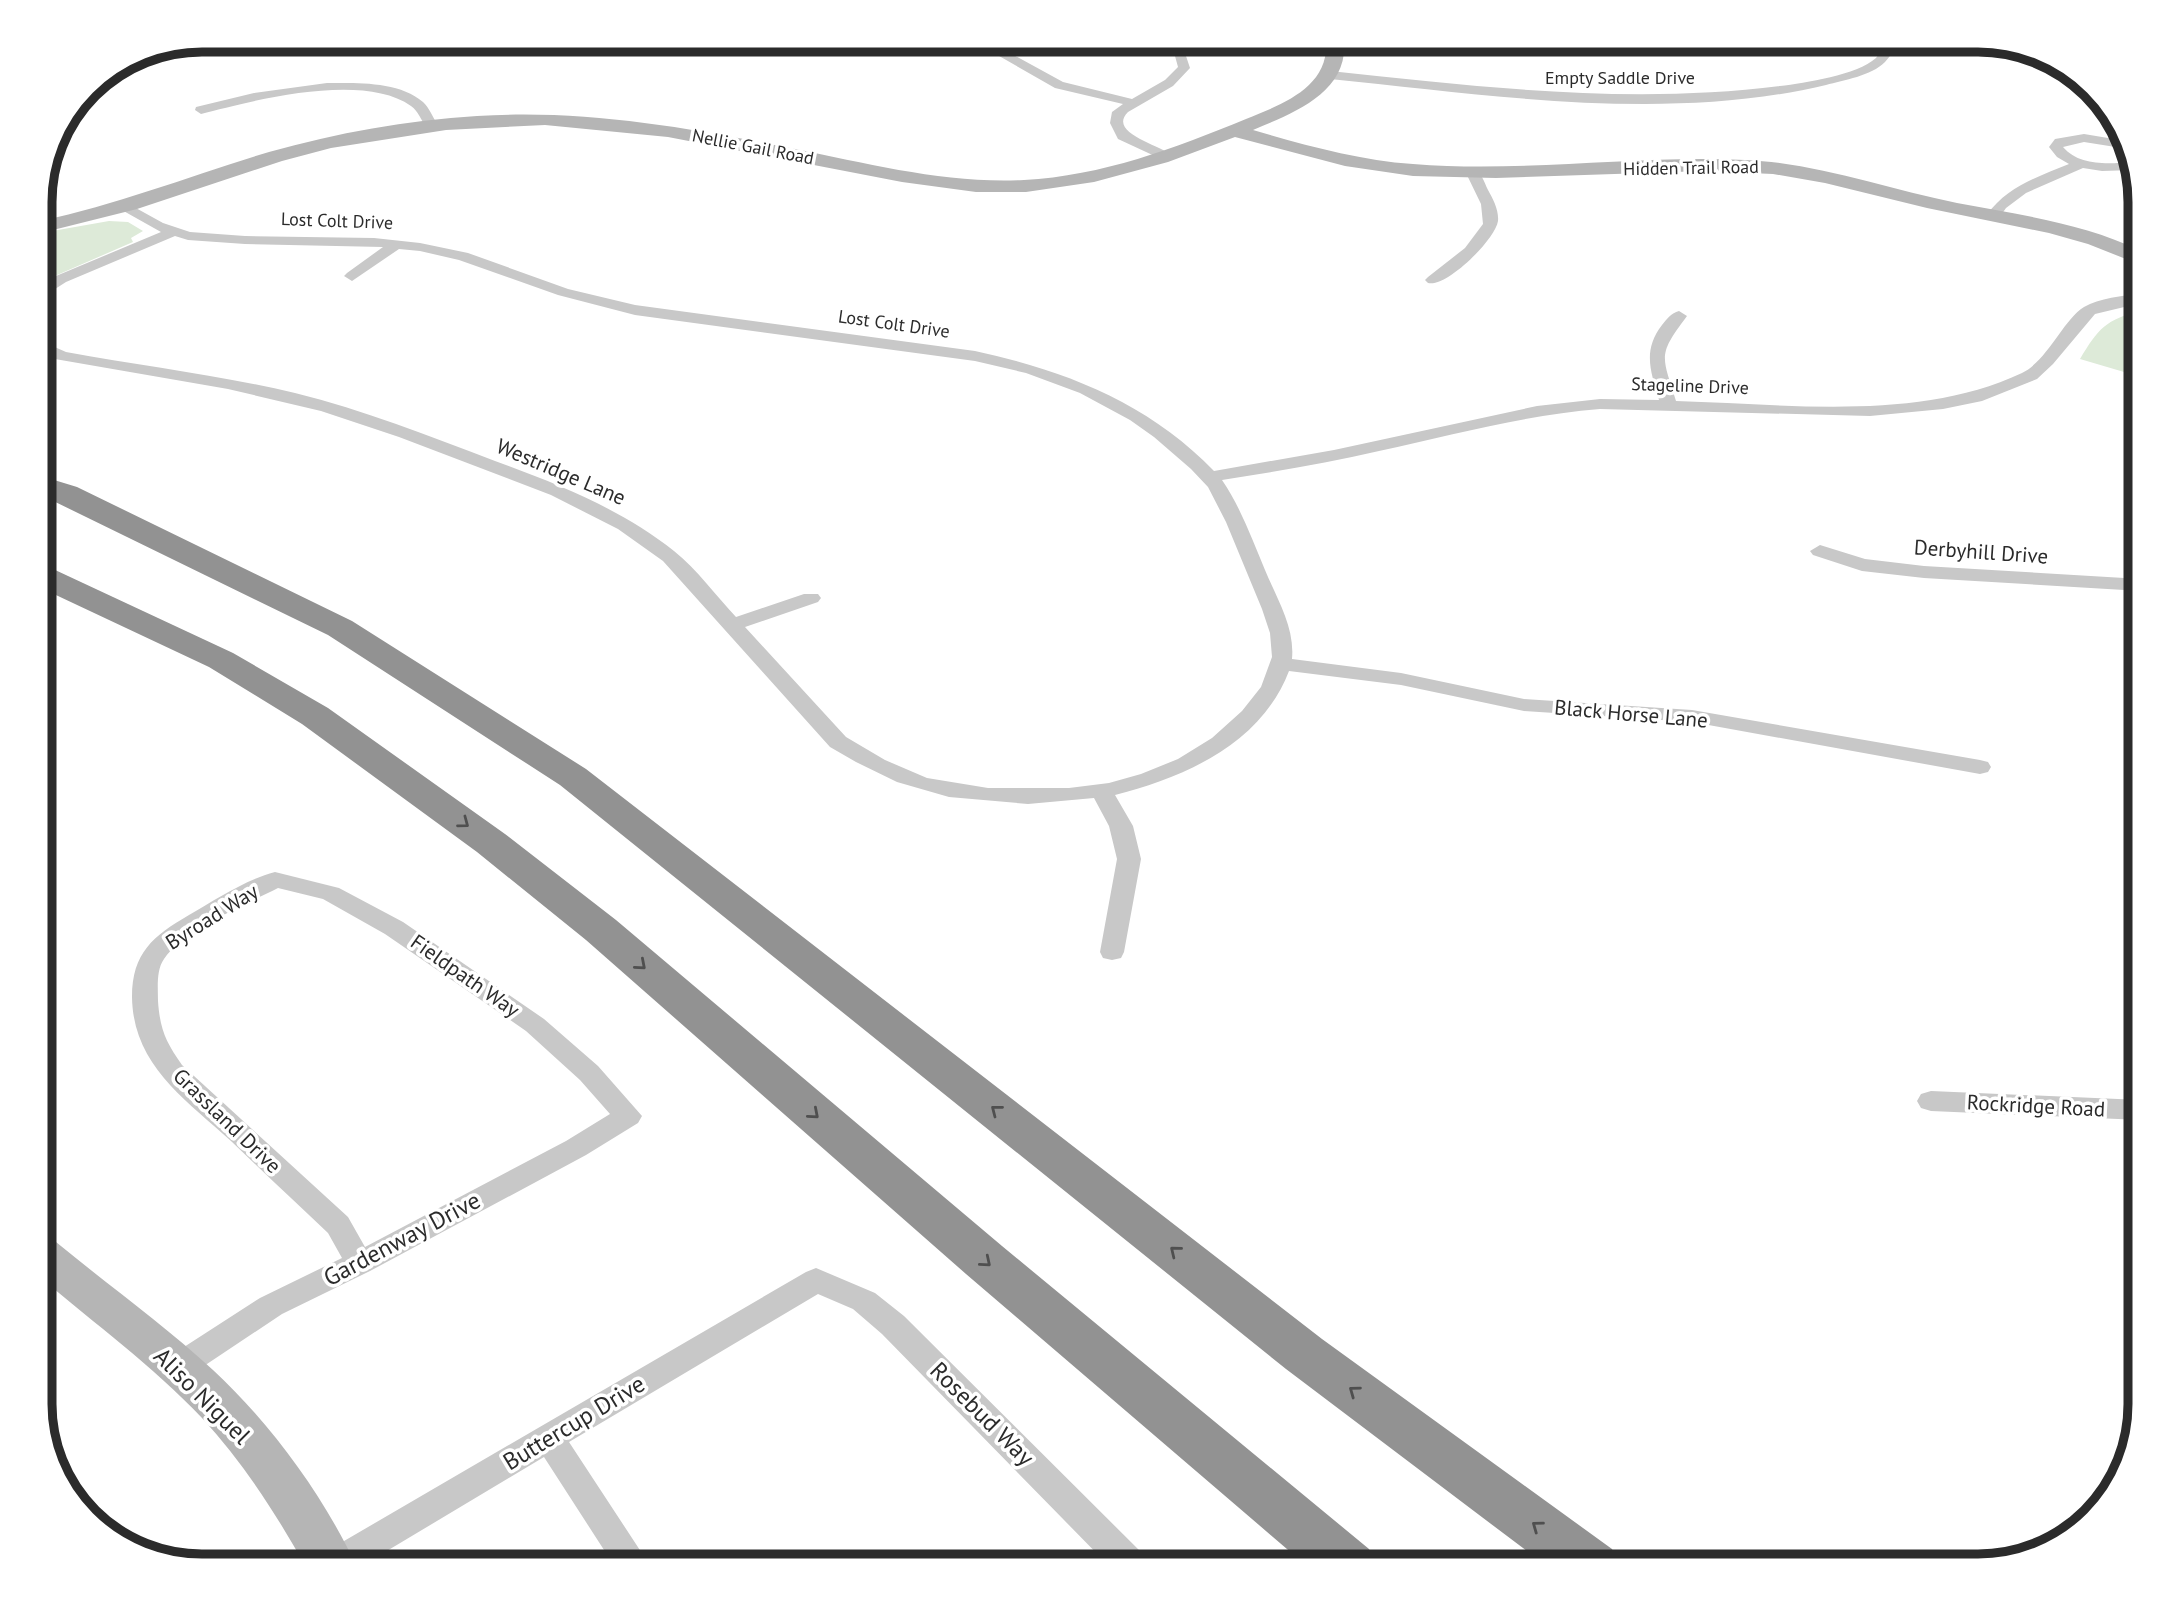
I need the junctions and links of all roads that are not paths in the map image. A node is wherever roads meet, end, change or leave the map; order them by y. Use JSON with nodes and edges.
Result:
{"nodes":[{"id":1,"x":1178,"y":52,"type":"edge"},
{"id":2,"x":1336,"y":52,"type":"edge"},
{"id":3,"x":1890,"y":52,"type":"edge"},
{"id":4,"x":1000,"y":53,"type":"edge"},
{"id":5,"x":1330,"y":75,"type":"junction"},
{"id":6,"x":1135,"y":103,"type":"junction"},
{"id":7,"x":201,"y":110,"type":"dead end"},
{"id":8,"x":431,"y":125,"type":"junction"},
{"id":9,"x":1233,"y":130,"type":"junction"},
{"id":10,"x":2116,"y":143,"type":"edge"},
{"id":11,"x":1164,"y":155,"type":"junction"},
{"id":12,"x":2083,"y":163,"type":"junction"},
{"id":13,"x":2124,"y":166,"type":"edge"},
{"id":14,"x":1474,"y":173,"type":"junction"},
{"id":15,"x":125,"y":206,"type":"junction"},
{"id":16,"x":1994,"y":215,"type":"junction"},
{"id":17,"x":53,"y":219,"type":"edge"},
{"id":18,"x":53,"y":224,"type":"edge"},
{"id":19,"x":173,"y":232,"type":"junction"},
{"id":20,"x":397,"y":244,"type":"junction"},
{"id":21,"x":2128,"y":253,"type":"edge"},
{"id":22,"x":352,"y":276,"type":"dead end"},
{"id":23,"x":1433,"y":280,"type":"dead end"},
{"id":24,"x":53,"y":285,"type":"edge"},
{"id":25,"x":2128,"y":300,"type":"edge"},
{"id":26,"x":1679,"y":316,"type":"dead end"},
{"id":27,"x":53,"y":352,"type":"edge"},
{"id":28,"x":1669,"y":406,"type":"junction"},
{"id":29,"x":1209,"y":477,"type":"junction"},
{"id":30,"x":53,"y":487,"type":"edge"},
{"id":31,"x":1820,"y":551,"type":"dead end"},
{"id":32,"x":53,"y":582,"type":"edge"},
{"id":33,"x":2128,"y":584,"type":"edge"},
{"id":34,"x":811,"y":598,"type":"dead end"},
{"id":35,"x":53,"y":606,"type":"edge"},
{"id":36,"x":732,"y":625,"type":"junction"},
{"id":37,"x":1282,"y":664,"type":"junction"},
{"id":38,"x":1980,"y":767,"type":"dead end"},
{"id":39,"x":410,"y":782,"type":"junction"},
{"id":40,"x":1101,"y":790,"type":"junction"},
{"id":41,"x":275,"y":880,"type":"joint"},
{"id":42,"x":1112,"y":952,"type":"dead end"},
{"id":43,"x":152,"y":957,"type":"joint"},
{"id":44,"x":1931,"y":1101,"type":"dead end"},
{"id":45,"x":2128,"y":1110,"type":"edge"},
{"id":46,"x":628,"y":1116,"type":"joint"},
{"id":47,"x":360,"y":1263,"type":"junction"},
{"id":48,"x":53,"y":1264,"type":"edge"},
{"id":49,"x":816,"y":1280,"type":"joint"},
{"id":50,"x":178,"y":1367,"type":"junction"},
{"id":51,"x":549,"y":1438,"type":"junction"},
{"id":52,"x":324,"y":1554,"type":"edge"},
{"id":53,"x":352,"y":1554,"type":"edge"},
{"id":54,"x":625,"y":1554,"type":"edge"},
{"id":55,"x":1120,"y":1554,"type":"edge"},
{"id":56,"x":1334,"y":1554,"type":"edge"},
{"id":57,"x":1574,"y":1554,"type":"edge"}],
"edges":[{"from":1,"to":6,"type":"street"},
{"from":2,"to":5,"type":"street"},
{"from":3,"to":5,"type":"street","name":"Empty Saddle Drive"},
{"from":4,"to":6,"type":"street"},
{"from":5,"to":9,"type":"street","name":"Nellie Gail Road"},
{"from":6,"to":11,"type":"street"},
{"from":7,"to":8,"type":"street"},
{"from":8,"to":11,"type":"street","name":"Nellie Gail Road"},
{"from":8,"to":15,"type":"street","name":"Nellie Gail Road"},
{"from":9,"to":11,"type":"street","name":"Nellie Gail Road"},
{"from":9,"to":14,"type":"street","name":"Hidden Trail Road"},
{"from":10,"to":12,"type":"street"},
{"from":12,"to":13,"type":"street"},
{"from":12,"to":16,"type":"street"},
{"from":14,"to":16,"type":"street","name":"Hidden Trail Road"},
{"from":14,"to":23,"type":"street"},
{"from":15,"to":17,"type":"street","name":"Nellie Gail Road"},
{"from":15,"to":18,"type":"street","name":"Nellie Gail Road"},
{"from":15,"to":19,"type":"street","name":"Lost Colt Drive"},
{"from":16,"to":21,"type":"street","name":"Hidden Trail Road"},
{"from":19,"to":20,"type":"street","name":"Lost Colt Drive"},
{"from":19,"to":24,"type":"street"},
{"from":20,"to":22,"type":"street"},
{"from":20,"to":29,"type":"street","name":"Lost Colt Drive"},
{"from":25,"to":28,"type":"street","name":"Stageline Drive"},
{"from":26,"to":28,"type":"street"},
{"from":27,"to":36,"type":"street","name":"Westridge Lane"},
{"from":28,"to":29,"type":"street","name":"Stageline Drive"},
{"from":29,"to":37,"type":"street","name":"Lost Colt Drive"},
{"from":57,"to":30,"type":"highway","one_way":true},
{"from":31,"to":33,"type":"street","name":"Derbyhill Drive"},
{"from":32,"to":39,"type":"highway"},
{"from":34,"to":36,"type":"street"},
{"from":35,"to":39,"type":"highway"},
{"from":36,"to":40,"type":"street","name":"Westridge Lane"},
{"from":37,"to":38,"type":"street","name":"Black Horse Lane"},
{"from":37,"to":40,"type":"street"},
{"from":39,"to":56,"type":"highway","one_way":true},
{"from":40,"to":42,"type":"street"},
{"from":41,"to":43,"type":"street","name":"Byroad Way"},
{"from":41,"to":46,"type":"street","name":"Fieldpath Way"},
{"from":43,"to":47,"type":"street","name":"Grassland Drive"},
{"from":44,"to":45,"type":"street","name":"Rockridge Road"},
{"from":46,"to":47,"type":"street","name":"Gardenway Drive"},
{"from":47,"to":50,"type":"street","name":"Gardenway Drive"},
{"from":48,"to":50,"type":"street","name":"Aliso Niguel"},
{"from":49,"to":51,"type":"street","name":"Buttercup Drive"},
{"from":49,"to":55,"type":"street","name":"Rosebud Way"},
{"from":50,"to":52,"type":"street","name":"Aliso Niguel"},
{"from":51,"to":53,"type":"street","name":"Buttercup Drive"},
{"from":51,"to":54,"type":"street"}]}
